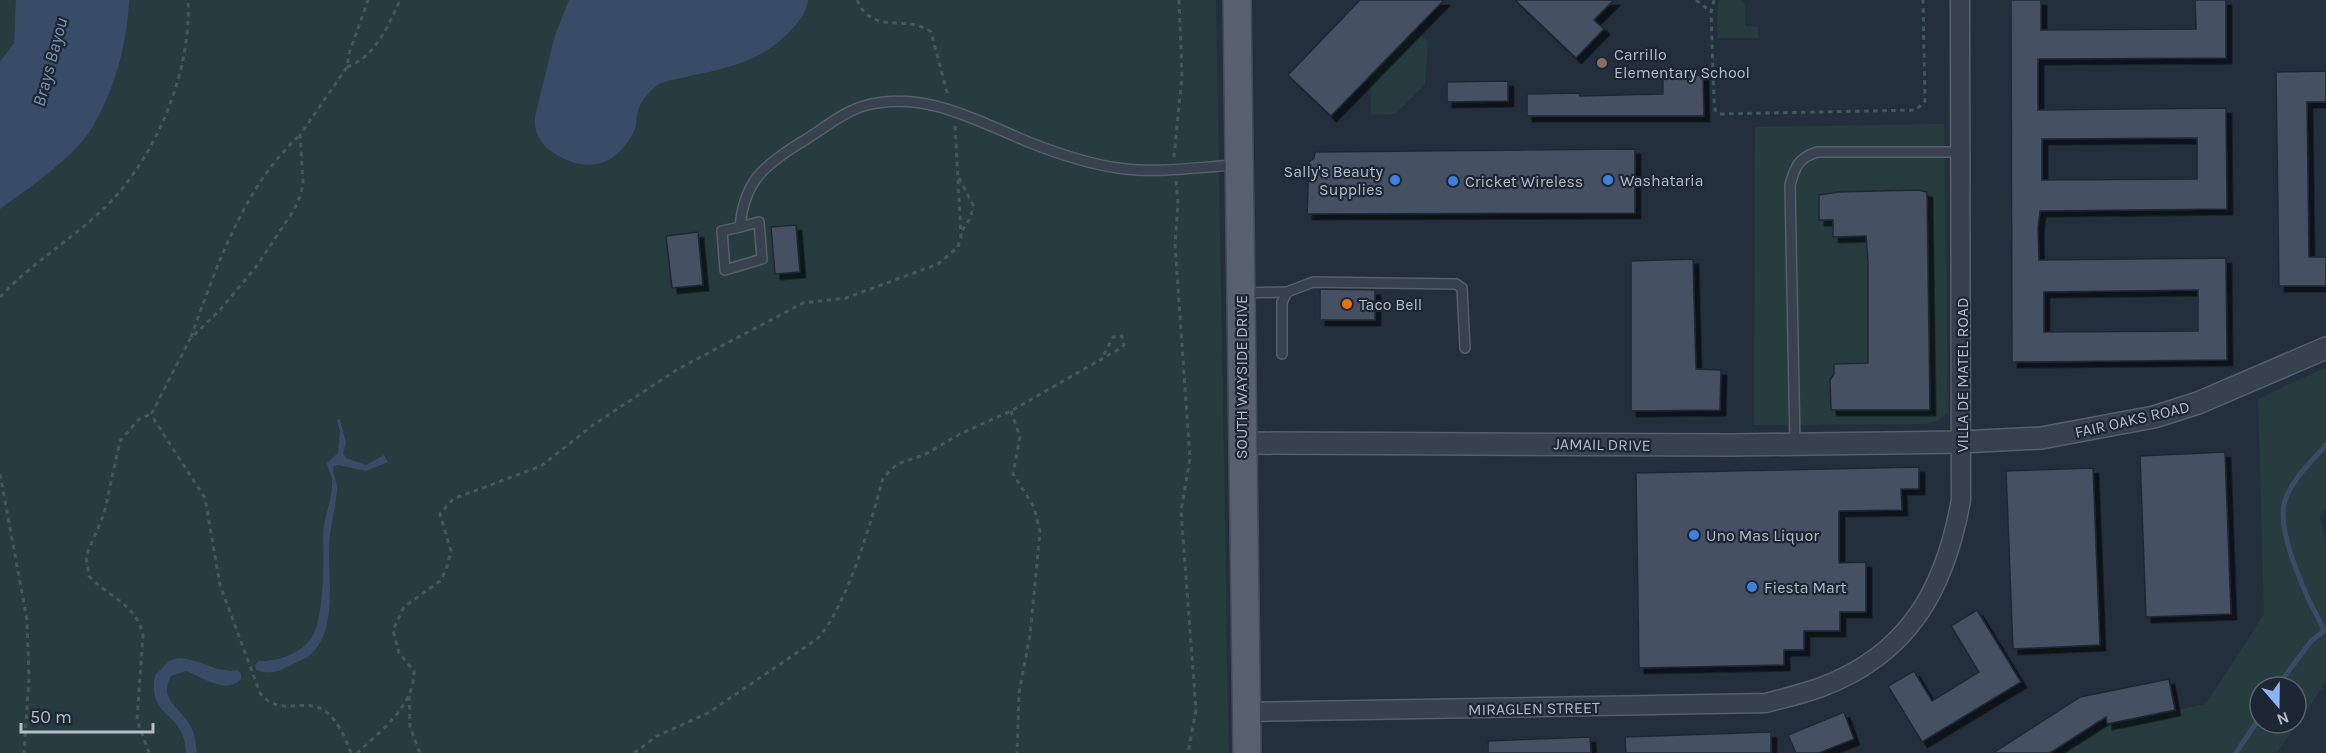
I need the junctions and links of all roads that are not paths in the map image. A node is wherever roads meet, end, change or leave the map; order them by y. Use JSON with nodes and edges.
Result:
{"nodes":[{"id":1,"x":1237,"y":0,"type":"edge"},
{"id":2,"x":1960,"y":0,"type":"edge"},
{"id":3,"x":1961,"y":152,"type":"junction"},
{"id":4,"x":1240,"y":165,"type":"junction"},
{"id":5,"x":740,"y":227,"type":"junction"},
{"id":6,"x":1241,"y":292,"type":"junction"},
{"id":7,"x":1287,"y":292,"type":"junction"},
{"id":8,"x":1465,"y":348,"type":"dead end"},
{"id":9,"x":2326,"y":348,"type":"edge"},
{"id":10,"x":1282,"y":354,"type":"dead end"},
{"id":11,"x":1962,"y":442,"type":"junction"},
{"id":12,"x":1241,"y":443,"type":"junction"},
{"id":13,"x":1795,"y":443,"type":"junction"},
{"id":14,"x":1819,"y":688,"type":"joint"},
{"id":15,"x":1247,"y":712,"type":"junction"},
{"id":16,"x":1247,"y":753,"type":"edge"}],
"edges":[{"from":1,"to":4,"type":"main road","name":"SOUTH WAYSIDE DRIVE"},
{"from":2,"to":3,"type":"street","name":"VILLA DE MATEL ROAD"},
{"from":3,"to":11,"type":"street","name":"VILLA DE MATEL ROAD"},
{"from":3,"to":13,"type":"lane"},
{"from":4,"to":5,"type":"lane"},
{"from":4,"to":6,"type":"main road","name":"SOUTH WAYSIDE DRIVE"},
{"from":5,"to":5,"type":"lane"},
{"from":6,"to":7,"type":"lane"},
{"from":6,"to":12,"type":"main road","name":"SOUTH WAYSIDE DRIVE"},
{"from":7,"to":8,"type":"lane"},
{"from":7,"to":10,"type":"lane"},
{"from":9,"to":11,"type":"street","name":"FAIR OAKS ROAD"},
{"from":11,"to":13,"type":"street","name":"JAMAIL DRIVE"},
{"from":11,"to":14,"type":"street","name":"VILLA DE MATEL ROAD"},
{"from":12,"to":13,"type":"street","name":"JAMAIL DRIVE"},
{"from":12,"to":15,"type":"main road","name":"SOUTH WAYSIDE DRIVE"},
{"from":14,"to":15,"type":"street","name":"MIRAGLEN STREET"},
{"from":15,"to":16,"type":"main road","name":"SOUTH WAYSIDE DRIVE"}]}
